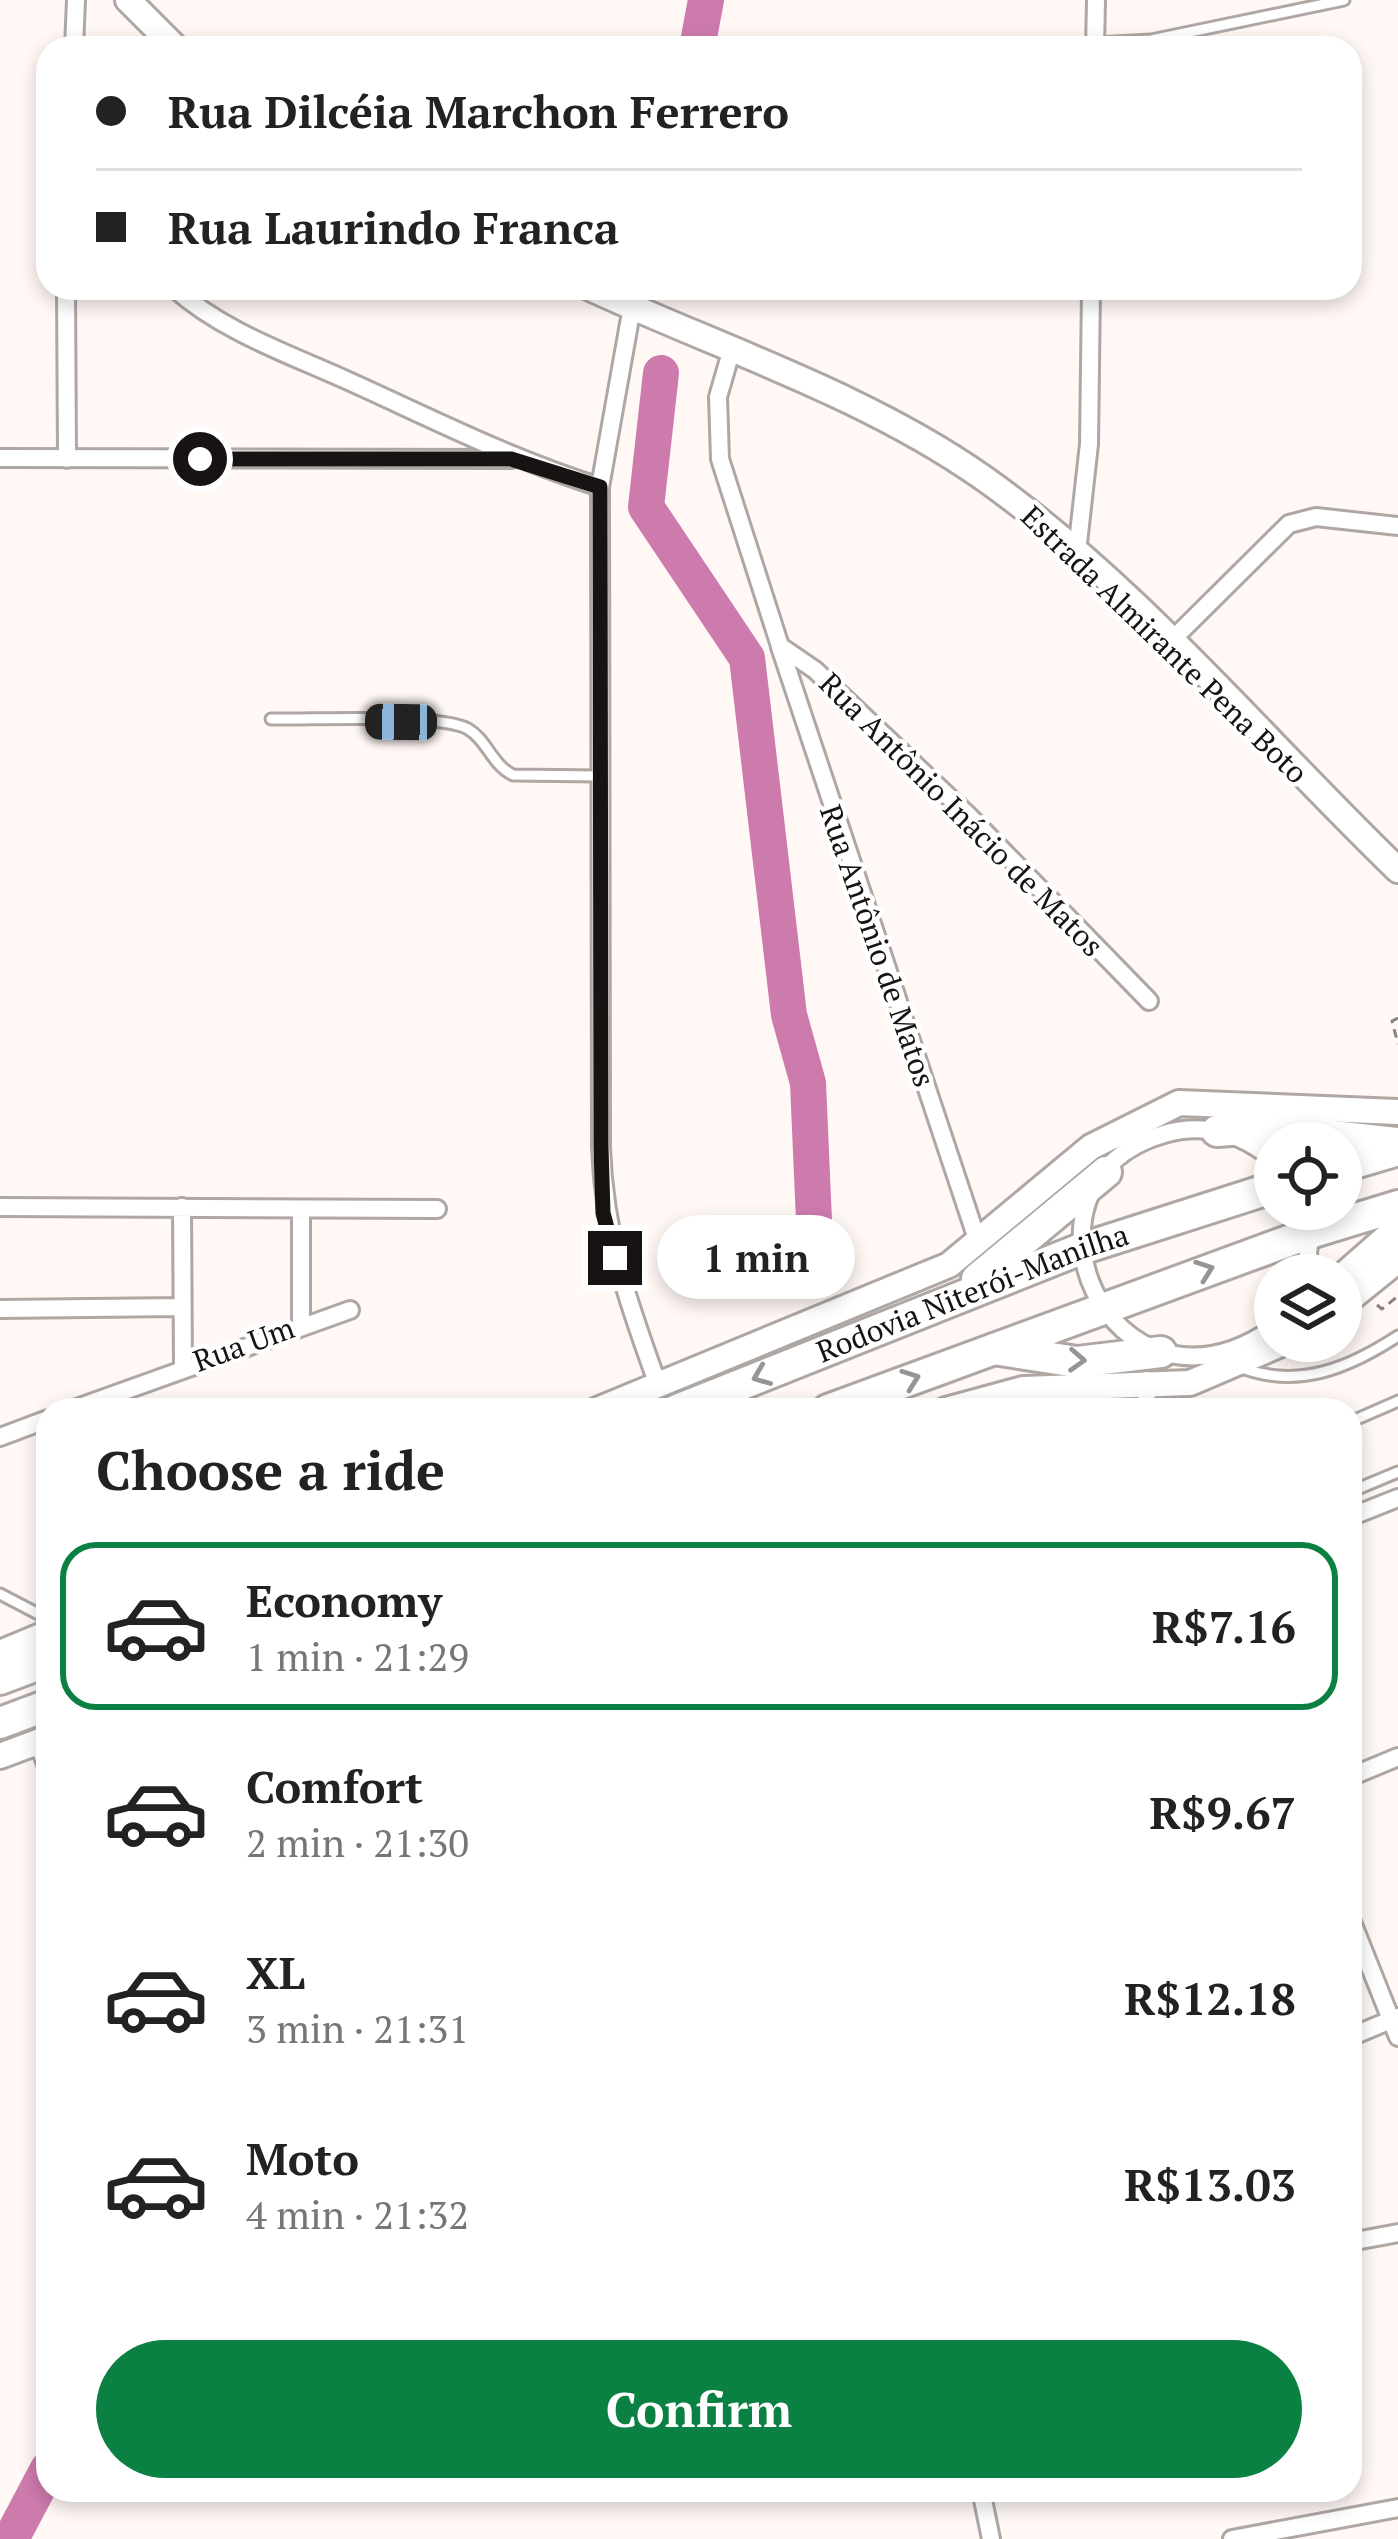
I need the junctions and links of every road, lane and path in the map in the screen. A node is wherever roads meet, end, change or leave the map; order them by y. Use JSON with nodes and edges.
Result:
{"nodes":[{"id":1,"x":76,"y":0,"type":"edge"},
{"id":2,"x":128,"y":0,"type":"edge"},
{"id":3,"x":1096,"y":0,"type":"edge"},
{"id":4,"x":1344,"y":0,"type":"edge"},
{"id":5,"x":74,"y":36,"type":"edge"},
{"id":6,"x":164,"y":36,"type":"edge"},
{"id":7,"x":1095,"y":36,"type":"edge"},
{"id":8,"x":1170,"y":36,"type":"edge"},
{"id":9,"x":67,"y":300,"type":"edge"},
{"id":10,"x":193,"y":300,"type":"edge"},
{"id":11,"x":617,"y":300,"type":"edge"},
{"id":12,"x":1091,"y":300,"type":"edge"},
{"id":13,"x":632,"y":307,"type":"junction"},
{"id":14,"x":730,"y":352,"type":"junction"},
{"id":15,"x":0,"y":458,"type":"edge"},
{"id":16,"x":67,"y":459,"type":"junction"},
{"id":17,"x":511,"y":459,"type":"junction"},
{"id":18,"x":600,"y":487,"type":"junction"},
{"id":19,"x":1398,"y":526,"type":"edge"},
{"id":20,"x":1077,"y":552,"type":"junction"},
{"id":21,"x":1170,"y":642,"type":"junction"},
{"id":22,"x":780,"y":646,"type":"junction"},
{"id":23,"x":271,"y":719,"type":"dead end"},
{"id":24,"x":600,"y":776,"type":"junction"},
{"id":25,"x":1398,"y":870,"type":"edge"},
{"id":26,"x":1149,"y":1001,"type":"dead end"},
{"id":27,"x":1398,"y":1018,"type":"edge"},
{"id":28,"x":1398,"y":1044,"type":"edge"},
{"id":29,"x":1179,"y":1103,"type":"junction"},
{"id":30,"x":1398,"y":1112,"type":"edge"},
{"id":31,"x":1177,"y":1130,"type":"junction"},
{"id":32,"x":1217,"y":1131,"type":"junction"},
{"id":33,"x":1254,"y":1147,"type":"edge"},
{"id":34,"x":1398,"y":1147,"type":"edge"},
{"id":35,"x":1362,"y":1160,"type":"edge"},
{"id":36,"x":1106,"y":1172,"type":"junction"},
{"id":37,"x":1254,"y":1193,"type":"edge"},
{"id":38,"x":1398,"y":1206,"type":"edge"},
{"id":39,"x":0,"y":1207,"type":"edge"},
{"id":40,"x":182,"y":1207,"type":"junction"},
{"id":41,"x":437,"y":1209,"type":"dead end"},
{"id":42,"x":301,"y":1210,"type":"junction"},
{"id":43,"x":1362,"y":1212,"type":"edge"},
{"id":44,"x":1286,"y":1230,"type":"edge"},
{"id":45,"x":1398,"y":1231,"type":"edge"},
{"id":46,"x":980,"y":1245,"type":"junction"},
{"id":47,"x":1081,"y":1249,"type":"junction"},
{"id":48,"x":1398,"y":1260,"type":"edge"},
{"id":49,"x":1362,"y":1263,"type":"edge"},
{"id":50,"x":1362,"y":1289,"type":"edge"},
{"id":51,"x":947,"y":1302,"type":"junction"},
{"id":52,"x":179,"y":1306,"type":"junction"},
{"id":53,"x":1100,"y":1308,"type":"junction"},
{"id":54,"x":0,"y":1310,"type":"edge"},
{"id":55,"x":350,"y":1310,"type":"dead end"},
{"id":56,"x":301,"y":1323,"type":"junction"},
{"id":57,"x":1398,"y":1336,"type":"edge"},
{"id":58,"x":1254,"y":1341,"type":"edge"},
{"id":59,"x":994,"y":1348,"type":"junction"},
{"id":60,"x":1161,"y":1352,"type":"junction"},
{"id":61,"x":1254,"y":1358,"type":"edge"},
{"id":62,"x":1237,"y":1366,"type":"junction"},
{"id":63,"x":184,"y":1367,"type":"junction"},
{"id":64,"x":103,"y":1398,"type":"edge"},
{"id":65,"x":667,"y":1398,"type":"edge"},
{"id":66,"x":860,"y":1398,"type":"edge"},
{"id":67,"x":992,"y":1398,"type":"edge"},
{"id":68,"x":1131,"y":1398,"type":"edge"},
{"id":69,"x":1145,"y":1398,"type":"edge"},
{"id":70,"x":1148,"y":1398,"type":"edge"},
{"id":71,"x":1398,"y":1401,"type":"edge"},
{"id":72,"x":1362,"y":1417,"type":"edge"},
{"id":73,"x":36,"y":1424,"type":"edge"},
{"id":74,"x":0,"y":1437,"type":"edge"},
{"id":75,"x":1398,"y":1472,"type":"edge"},
{"id":76,"x":1362,"y":1487,"type":"edge"},
{"id":77,"x":1398,"y":1498,"type":"edge"},
{"id":78,"x":1362,"y":1512,"type":"edge"},
{"id":79,"x":0,"y":1594,"type":"edge"},
{"id":80,"x":36,"y":1613,"type":"edge"},
{"id":81,"x":36,"y":1638,"type":"edge"},
{"id":82,"x":0,"y":1653,"type":"edge"},
{"id":83,"x":36,"y":1666,"type":"edge"},
{"id":84,"x":0,"y":1679,"type":"edge"},
{"id":85,"x":36,"y":1710,"type":"edge"},
{"id":86,"x":0,"y":1723,"type":"edge"},
{"id":87,"x":36,"y":1742,"type":"edge"},
{"id":88,"x":0,"y":1756,"type":"edge"},
{"id":89,"x":1398,"y":1756,"type":"edge"},
{"id":90,"x":1362,"y":1772,"type":"edge"},
{"id":91,"x":1362,"y":1945,"type":"edge"},
{"id":92,"x":1396,"y":2024,"type":"edge"},
{"id":93,"x":1362,"y":2033,"type":"edge"},
{"id":94,"x":1398,"y":2233,"type":"edge"},
{"id":95,"x":1362,"y":2240,"type":"edge"},
{"id":96,"x":983,"y":2502,"type":"edge"},
{"id":97,"x":1398,"y":2508,"type":"edge"},
{"id":98,"x":991,"y":2539,"type":"edge"},
{"id":99,"x":1232,"y":2539,"type":"edge"}],
"edges":[{"from":1,"to":5,"type":"street"},
{"from":2,"to":6,"type":"street"},
{"from":3,"to":7,"type":"street"},
{"from":4,"to":8,"type":"lane"},
{"from":9,"to":16,"type":"street"},
{"from":10,"to":17,"type":"street"},
{"from":11,"to":13,"type":"street","name":"Estrada Almirante Pena Boto"},
{"from":12,"to":20,"type":"street"},
{"from":13,"to":14,"type":"street","name":"Estrada Almirante Pena Boto"},
{"from":13,"to":18,"type":"street"},
{"from":14,"to":20,"type":"street","name":"Estrada Almirante Pena Boto"},
{"from":14,"to":22,"type":"street"},
{"from":15,"to":16,"type":"street"},
{"from":16,"to":17,"type":"street"},
{"from":17,"to":18,"type":"street"},
{"from":18,"to":24,"type":"street"},
{"from":19,"to":21,"type":"street"},
{"from":20,"to":21,"type":"street","name":"Estrada Almirante Pena Boto"},
{"from":21,"to":25,"type":"street","name":"Estrada Almirante Pena Boto"},
{"from":22,"to":26,"type":"street","name":"Rua Antônio Inácio de Matos"},
{"from":22,"to":46,"type":"street","name":"Rua Antônio de Matos"},
{"from":23,"to":24,"type":"lane"},
{"from":24,"to":65,"type":"street"},
{"from":27,"to":28,"type":"path"},
{"from":29,"to":30,"type":"street"},
{"from":29,"to":31,"type":"street"},
{"from":29,"to":46,"type":"street"},
{"from":31,"to":32,"type":"street"},
{"from":31,"to":36,"type":"street"},
{"from":32,"to":33,"type":"street"},
{"from":32,"to":34,"type":"highway"},
{"from":34,"to":35,"type":"highway"},
{"from":36,"to":47,"type":"street"},
{"from":36,"to":51,"type":"highway"},
{"from":37,"to":47,"type":"highway","name":"Rodovia Niterói-Manilha"},
{"from":38,"to":43,"type":"highway","name":"Rodovia Niterói-Manilha"},
{"from":39,"to":40,"type":"street"},
{"from":40,"to":42,"type":"street"},
{"from":40,"to":52,"type":"street"},
{"from":41,"to":42,"type":"street"},
{"from":42,"to":56,"type":"street"},
{"from":53,"to":44,"type":"highway","name":"Rodovia Niterói-Manilha","one_way":true},
{"from":45,"to":49,"type":"highway"},
{"from":46,"to":65,"type":"street"},
{"from":47,"to":51,"type":"highway","name":"Rodovia Niterói-Manilha"},
{"from":47,"to":53,"type":"street"},
{"from":48,"to":50,"type":"street"},
{"from":51,"to":65,"type":"highway","name":"Rodovia Niterói-Manilha","one_way":true},
{"from":52,"to":54,"type":"street"},
{"from":52,"to":63,"type":"street"},
{"from":53,"to":59,"type":"highway","name":"Rodovia Niterói-Manilha"},
{"from":53,"to":60,"type":"street"},
{"from":55,"to":56,"type":"street","name":"Rua Um"},
{"from":56,"to":63,"type":"street","name":"Rua Um"},
{"from":57,"to":62,"type":"lane"},
{"from":58,"to":60,"type":"street"},
{"from":59,"to":60,"type":"highway","one_way":true},
{"from":66,"to":59,"type":"highway","name":"Rodovia Niterói-Manilha","one_way":true},
{"from":60,"to":69,"type":"street"},
{"from":61,"to":62,"type":"street"},
{"from":62,"to":70,"type":"street"},
{"from":63,"to":64,"type":"street","name":"Rua Um"},
{"from":67,"to":68,"type":"street"},
{"from":71,"to":72,"type":"lane"},
{"from":73,"to":74,"type":"street"},
{"from":75,"to":76,"type":"lane"},
{"from":77,"to":78,"type":"street"},
{"from":79,"to":80,"type":"lane"},
{"from":81,"to":82,"type":"street"},
{"from":83,"to":84,"type":"highway"},
{"from":85,"to":86,"type":"highway"},
{"from":87,"to":88,"type":"street"},
{"from":89,"to":90,"type":"street"},
{"from":91,"to":92,"type":"street"},
{"from":92,"to":93,"type":"street"},
{"from":94,"to":95,"type":"street"},
{"from":96,"to":98,"type":"street"},
{"from":97,"to":99,"type":"street"}]}
